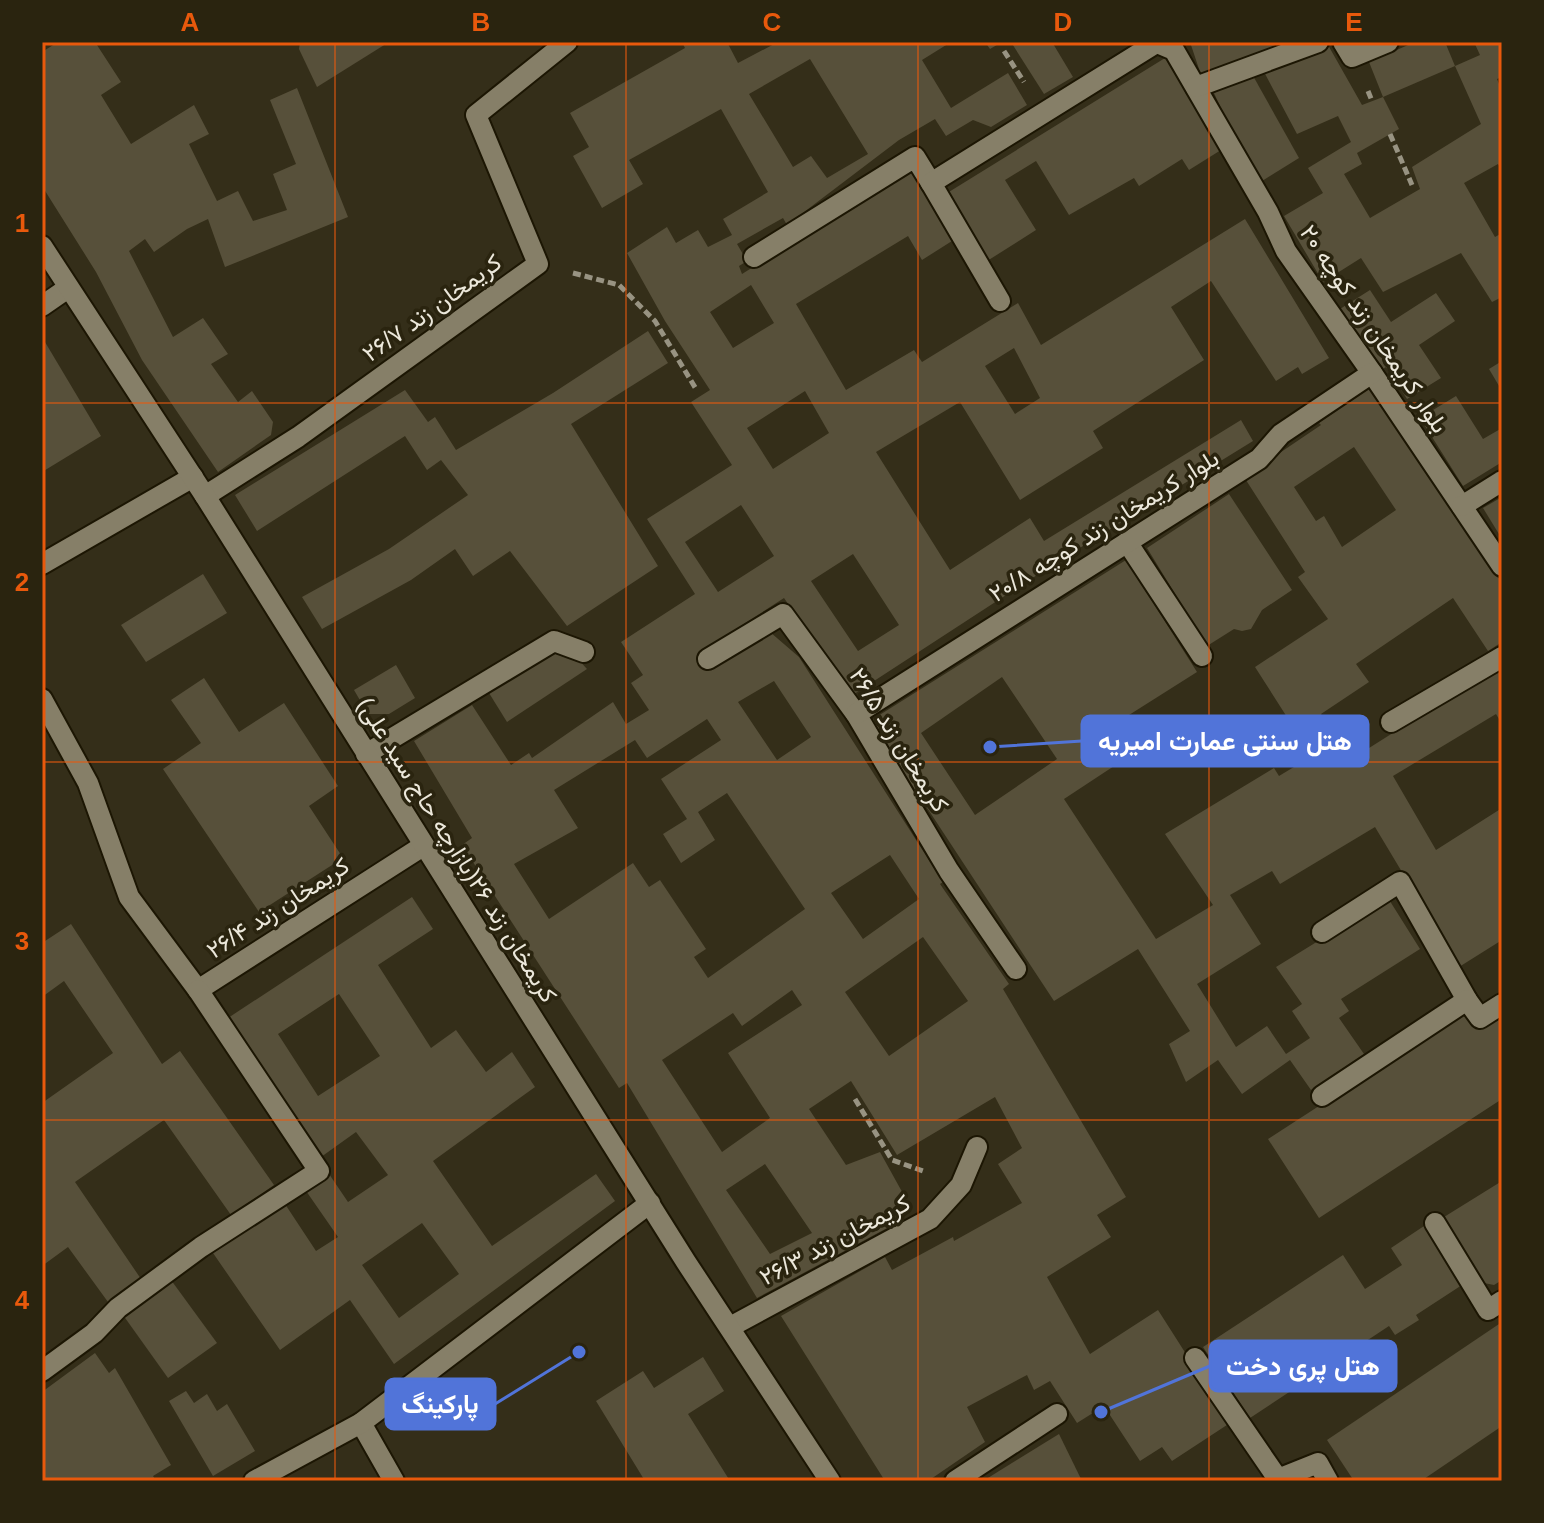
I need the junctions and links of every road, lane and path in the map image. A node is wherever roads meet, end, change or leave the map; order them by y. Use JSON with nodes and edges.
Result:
{"nodes":[{"id":1,"x":567,"y":42,"type":"edge"},
{"id":2,"x":1156,"y":42,"type":"edge"},
{"id":3,"x":1318,"y":42,"type":"edge"},
{"id":4,"x":1343,"y":42,"type":"edge"},
{"id":5,"x":1388,"y":42,"type":"edge"},
{"id":6,"x":1196,"y":87,"type":"junction"},
{"id":7,"x":1390,"y":134,"type":"dead end"},
{"id":8,"x":931,"y":183,"type":"junction"},
{"id":9,"x":1412,"y":185,"type":"dead end"},
{"id":10,"x":42,"y":246,"type":"edge"},
{"id":11,"x":754,"y":257,"type":"dead end"},
{"id":12,"x":538,"y":264,"type":"junction"},
{"id":13,"x":68,"y":288,"type":"junction"},
{"id":14,"x":1000,"y":301,"type":"dead end"},
{"id":15,"x":42,"y":306,"type":"edge"},
{"id":16,"x":1372,"y":373,"type":"junction"},
{"id":17,"x":696,"y":389,"type":"dead end"},
{"id":18,"x":193,"y":477,"type":"junction"},
{"id":19,"x":1502,"y":481,"type":"edge"},
{"id":20,"x":205,"y":496,"type":"junction"},
{"id":21,"x":1462,"y":506,"type":"junction"},
{"id":22,"x":1127,"y":542,"type":"junction"},
{"id":23,"x":42,"y":564,"type":"edge"},
{"id":24,"x":1502,"y":566,"type":"edge"},
{"id":25,"x":584,"y":652,"type":"dead end"},
{"id":26,"x":1202,"y":656,"type":"dead end"},
{"id":27,"x":1502,"y":657,"type":"edge"},
{"id":28,"x":708,"y":659,"type":"dead end"},
{"id":29,"x":42,"y":699,"type":"edge"},
{"id":30,"x":856,"y":714,"type":"junction"},
{"id":31,"x":1391,"y":722,"type":"dead end"},
{"id":32,"x":366,"y":754,"type":"junction"},
{"id":33,"x":423,"y":846,"type":"junction"},
{"id":34,"x":1322,"y":932,"type":"dead end"},
{"id":35,"x":1016,"y":969,"type":"dead end"},
{"id":36,"x":198,"y":990,"type":"junction"},
{"id":37,"x":1467,"y":1000,"type":"junction"},
{"id":38,"x":1502,"y":1004,"type":"edge"},
{"id":39,"x":1322,"y":1096,"type":"dead end"},
{"id":40,"x":855,"y":1099,"type":"dead end"},
{"id":41,"x":977,"y":1147,"type":"dead end"},
{"id":42,"x":961,"y":1185,"type":"junction"},
{"id":43,"x":650,"y":1203,"type":"junction"},
{"id":44,"x":1435,"y":1223,"type":"dead end"},
{"id":45,"x":1502,"y":1301,"type":"edge"},
{"id":46,"x":730,"y":1327,"type":"junction"},
{"id":47,"x":1195,"y":1358,"type":"dead end"},
{"id":48,"x":42,"y":1371,"type":"edge"},
{"id":49,"x":1057,"y":1414,"type":"dead end"},
{"id":50,"x":361,"y":1423,"type":"junction"},
{"id":51,"x":254,"y":1481,"type":"edge"},
{"id":52,"x":394,"y":1481,"type":"edge"},
{"id":53,"x":830,"y":1481,"type":"edge"},
{"id":54,"x":955,"y":1481,"type":"edge"},
{"id":55,"x":1328,"y":1481,"type":"edge"}],
"edges":[{"from":1,"to":12,"type":"street","name":"کریمخان زند ۲۶/۷"},
{"from":2,"to":6,"type":"street","name":"بلوار کریمخان زند کوچه ۲۰"},
{"from":2,"to":8,"type":"street"},
{"from":3,"to":6,"type":"street"},
{"from":4,"to":5,"type":"street"},
{"from":6,"to":16,"type":"street","name":"بلوار کریمخان زند کوچه ۲۰"},
{"from":7,"to":9,"type":"path"},
{"from":8,"to":11,"type":"street"},
{"from":8,"to":14,"type":"street"},
{"from":10,"to":13,"type":"street","name":"کریمخان زند ۲۶(بازارچه حاج سید علی)"},
{"from":12,"to":17,"type":"path"},
{"from":12,"to":20,"type":"street","name":"کریمخان زند ۲۶/۷"},
{"from":13,"to":15,"type":"street"},
{"from":13,"to":18,"type":"street","name":"کریمخان زند ۲۶(بازارچه حاج سید علی)"},
{"from":16,"to":21,"type":"street","name":"بلوار کریمخان زند کوچه ۲۰"},
{"from":16,"to":22,"type":"street","name":"بلوار کریمخان زند کوچه ۲۰/۸"},
{"from":18,"to":20,"type":"street","name":"کریمخان زند ۲۶(بازارچه حاج سید علی)"},
{"from":18,"to":23,"type":"street"},
{"from":19,"to":21,"type":"street"},
{"from":20,"to":32,"type":"street","name":"کریمخان زند ۲۶(بازارچه حاج سید علی)"},
{"from":21,"to":24,"type":"street","name":"بلوار کریمخان زند کوچه ۲۰"},
{"from":22,"to":26,"type":"street"},
{"from":22,"to":30,"type":"street","name":"بلوار کریمخان زند کوچه ۲۰/۸"},
{"from":25,"to":32,"type":"street"},
{"from":27,"to":31,"type":"street"},
{"from":28,"to":30,"type":"street","name":"کریمخان زند ۲۶/۵"},
{"from":29,"to":36,"type":"street","name":"کریمخان زند ۲۶/۴"},
{"from":30,"to":35,"type":"street","name":"کریمخان زند ۲۶/۵"},
{"from":32,"to":33,"type":"street","name":"کریمخان زند ۲۶(بازارچه حاج سید علی)"},
{"from":33,"to":36,"type":"street","name":"کریمخان زند ۲۶/۴"},
{"from":33,"to":43,"type":"street","name":"کریمخان زند ۲۶(بازارچه حاج سید علی)"},
{"from":34,"to":37,"type":"street"},
{"from":36,"to":48,"type":"street"},
{"from":37,"to":38,"type":"street"},
{"from":37,"to":39,"type":"street"},
{"from":40,"to":42,"type":"path"},
{"from":41,"to":42,"type":"street","name":"کریمخان زند ۲۶/۳"},
{"from":42,"to":46,"type":"street","name":"کریمخان زند ۲۶/۳"},
{"from":43,"to":46,"type":"street","name":"کریمخان زند ۲۶(بازارچه حاج سید علی)"},
{"from":43,"to":50,"type":"street"},
{"from":44,"to":45,"type":"street"},
{"from":46,"to":53,"type":"street","name":"کریمخان زند ۲۶(بازارچه حاج سید علی)"},
{"from":47,"to":55,"type":"street"},
{"from":49,"to":54,"type":"street"},
{"from":50,"to":51,"type":"street"},
{"from":50,"to":52,"type":"street"}]}
